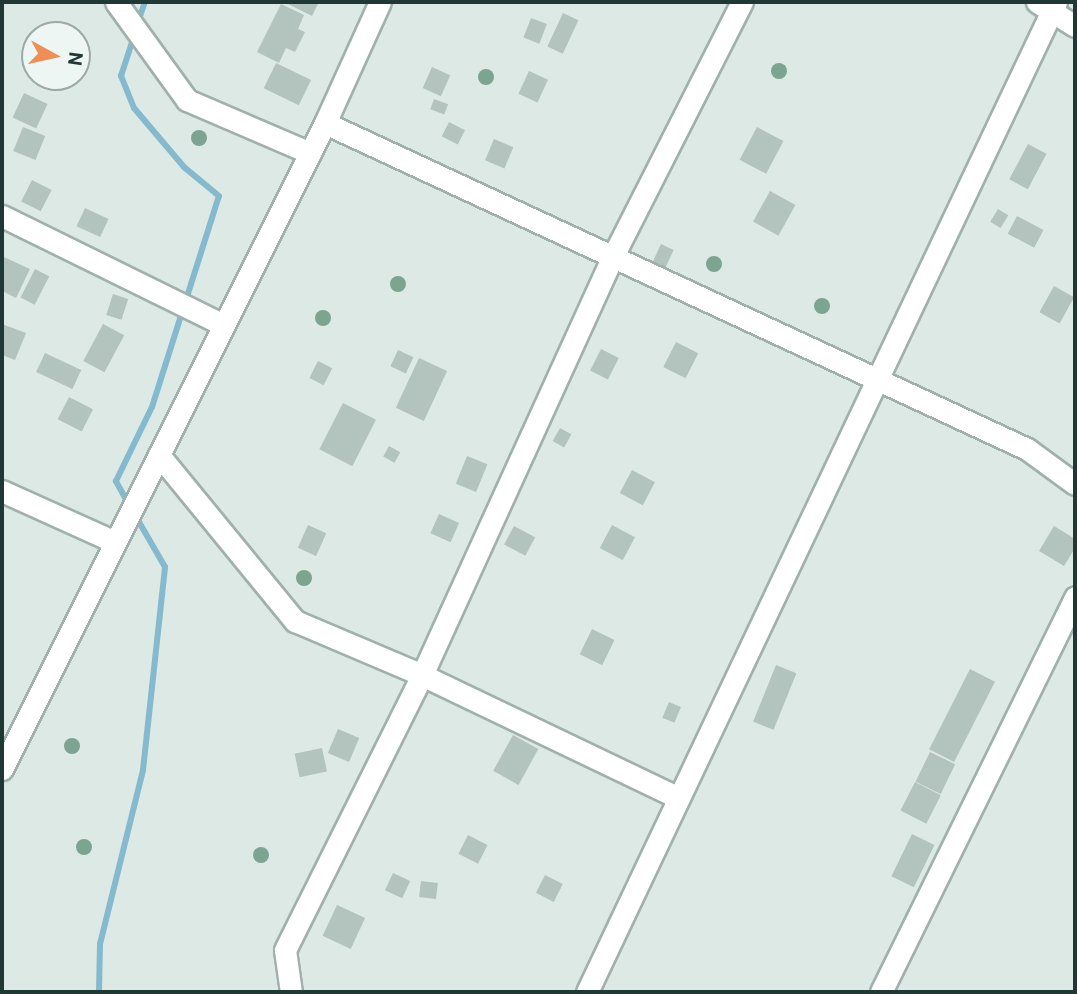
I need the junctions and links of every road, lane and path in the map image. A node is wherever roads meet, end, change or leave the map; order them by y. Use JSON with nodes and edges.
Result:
{"nodes":[{"id":1,"x":116,"y":2,"type":"edge"},
{"id":2,"x":380,"y":2,"type":"edge"},
{"id":3,"x":742,"y":2,"type":"edge"},
{"id":4,"x":1048,"y":6,"type":"edge"},
{"id":5,"x":1075,"y":26,"type":"edge"},
{"id":6,"x":325,"y":123,"type":"junction"},
{"id":7,"x":310,"y":153,"type":"junction"},
{"id":8,"x":2,"y":216,"type":"edge"},
{"id":9,"x":612,"y":258,"type":"junction"},
{"id":10,"x":224,"y":325,"type":"junction"},
{"id":11,"x":877,"y":382,"type":"junction"},
{"id":12,"x":159,"y":455,"type":"junction"},
{"id":13,"x":1075,"y":484,"type":"edge"},
{"id":14,"x":2,"y":491,"type":"edge"},
{"id":15,"x":120,"y":533,"type":"junction"},
{"id":16,"x":1075,"y":597,"type":"edge"},
{"id":17,"x":422,"y":675,"type":"junction"},
{"id":18,"x":7,"y":744,"type":"edge"},
{"id":19,"x":2,"y":769,"type":"edge"},
{"id":20,"x":677,"y":797,"type":"junction"},
{"id":21,"x":291,"y":992,"type":"edge"},
{"id":22,"x":587,"y":992,"type":"edge"},
{"id":23,"x":881,"y":992,"type":"edge"}],
"edges":[{"from":1,"to":7,"type":"street"},
{"from":2,"to":6,"type":"street"},
{"from":3,"to":9,"type":"street"},
{"from":4,"to":5,"type":"street"},
{"from":4,"to":11,"type":"street"},
{"from":6,"to":7,"type":"street"},
{"from":6,"to":9,"type":"street"},
{"from":7,"to":10,"type":"street"},
{"from":8,"to":10,"type":"street"},
{"from":9,"to":11,"type":"street"},
{"from":9,"to":17,"type":"street"},
{"from":10,"to":12,"type":"street"},
{"from":11,"to":13,"type":"street"},
{"from":11,"to":20,"type":"street"},
{"from":12,"to":15,"type":"street"},
{"from":12,"to":17,"type":"street"},
{"from":14,"to":15,"type":"street"},
{"from":15,"to":18,"type":"street"},
{"from":16,"to":23,"type":"street"},
{"from":17,"to":20,"type":"street"},
{"from":17,"to":21,"type":"street"},
{"from":18,"to":19,"type":"street"},
{"from":20,"to":22,"type":"street"}]}
